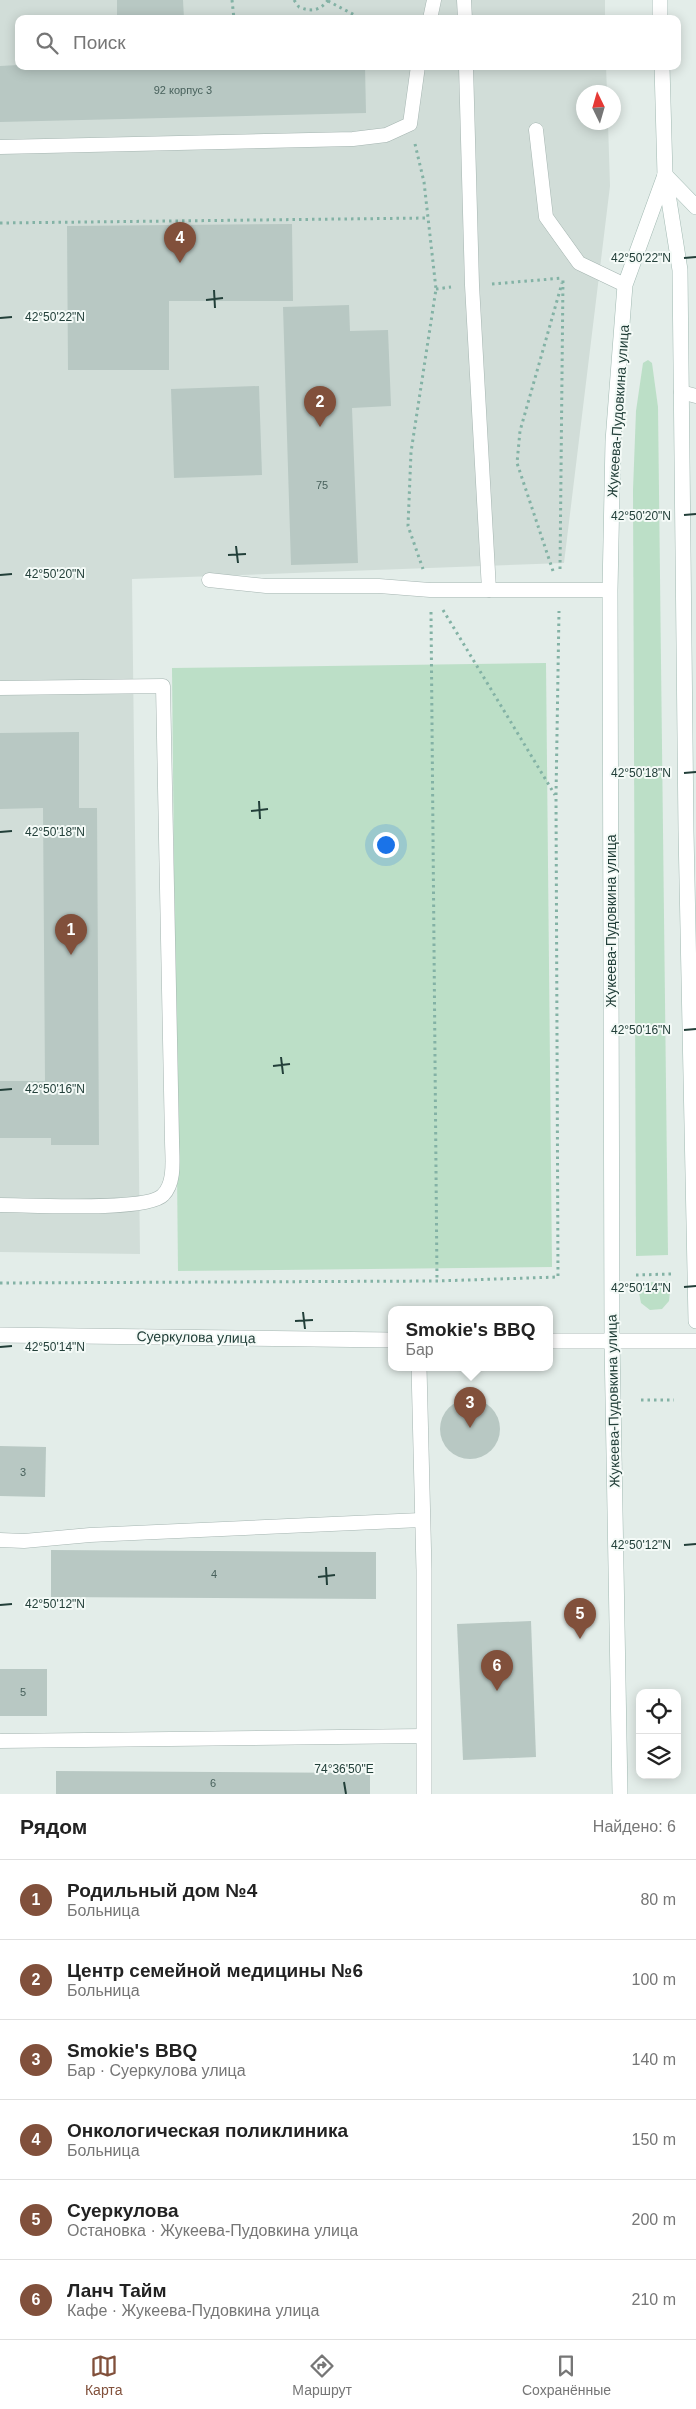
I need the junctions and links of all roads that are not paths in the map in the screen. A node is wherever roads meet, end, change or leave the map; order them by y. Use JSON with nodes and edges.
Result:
{"nodes":[{"id":1,"x":434,"y":0,"type":"edge"},
{"id":2,"x":464,"y":0,"type":"edge"},
{"id":3,"x":660,"y":0,"type":"edge"},
{"id":4,"x":431,"y":15,"type":"edge"},
{"id":5,"x":465,"y":15,"type":"edge"},
{"id":6,"x":660,"y":15,"type":"edge"},
{"id":7,"x":417,"y":70,"type":"edge"},
{"id":8,"x":466,"y":70,"type":"edge"},
{"id":9,"x":662,"y":70,"type":"edge"},
{"id":10,"x":536,"y":130,"type":"dead end"},
{"id":11,"x":0,"y":147,"type":"edge"},
{"id":12,"x":665,"y":174,"type":"junction"},
{"id":13,"x":696,"y":207,"type":"edge"},
{"id":14,"x":626,"y":286,"type":"junction"},
{"id":15,"x":681,"y":392,"type":"junction"},
{"id":16,"x":696,"y":396,"type":"edge"},
{"id":17,"x":209,"y":580,"type":"dead end"},
{"id":18,"x":489,"y":590,"type":"junction"},
{"id":19,"x":610,"y":590,"type":"junction"},
{"id":20,"x":0,"y":688,"type":"edge"},
{"id":21,"x":0,"y":1205,"type":"edge"},
{"id":22,"x":696,"y":1321,"type":"edge"},
{"id":23,"x":0,"y":1335,"type":"edge"},
{"id":24,"x":388,"y":1340,"type":"edge"},
{"id":25,"x":553,"y":1341,"type":"edge"},
{"id":26,"x":612,"y":1341,"type":"junction"},
{"id":27,"x":696,"y":1341,"type":"edge"},
{"id":28,"x":419,"y":1371,"type":"edge"},
{"id":29,"x":422,"y":1520,"type":"junction"},
{"id":30,"x":0,"y":1540,"type":"edge"},
{"id":31,"x":424,"y":1736,"type":"junction"},
{"id":32,"x":0,"y":1740,"type":"edge"},
{"id":33,"x":424,"y":1794,"type":"edge"},
{"id":34,"x":620,"y":1794,"type":"edge"}],
"edges":[{"from":1,"to":4,"type":"lane"},
{"from":2,"to":5,"type":"lane"},
{"from":3,"to":6,"type":"main road"},
{"from":7,"to":11,"type":"lane"},
{"from":8,"to":18,"type":"lane"},
{"from":9,"to":12,"type":"main road","name":"Жукеева-Пудовкина улица"},
{"from":10,"to":14,"type":"lane"},
{"from":12,"to":13,"type":"main road"},
{"from":12,"to":14,"type":"main road","name":"Жукеева-Пудовкина улица"},
{"from":12,"to":15,"type":"main road","name":"Жукеева-Пудовкина улица"},
{"from":14,"to":19,"type":"main road","name":"Жукеева-Пудовкина улица"},
{"from":15,"to":16,"type":"lane"},
{"from":15,"to":22,"type":"main road","name":"Жукеева-Пудовкина улица"},
{"from":17,"to":18,"type":"lane"},
{"from":18,"to":19,"type":"lane"},
{"from":19,"to":26,"type":"main road","name":"Жукеева-Пудовкина улица"},
{"from":20,"to":21,"type":"lane"},
{"from":23,"to":24,"type":"main road","name":"Суеркулова улица"},
{"from":25,"to":26,"type":"main road"},
{"from":26,"to":27,"type":"main road"},
{"from":26,"to":34,"type":"main road","name":"Жукеева-Пудовкина улица"},
{"from":28,"to":29,"type":"main road"},
{"from":29,"to":30,"type":"lane"},
{"from":29,"to":31,"type":"main road"},
{"from":31,"to":32,"type":"lane"},
{"from":31,"to":33,"type":"main road"}]}
